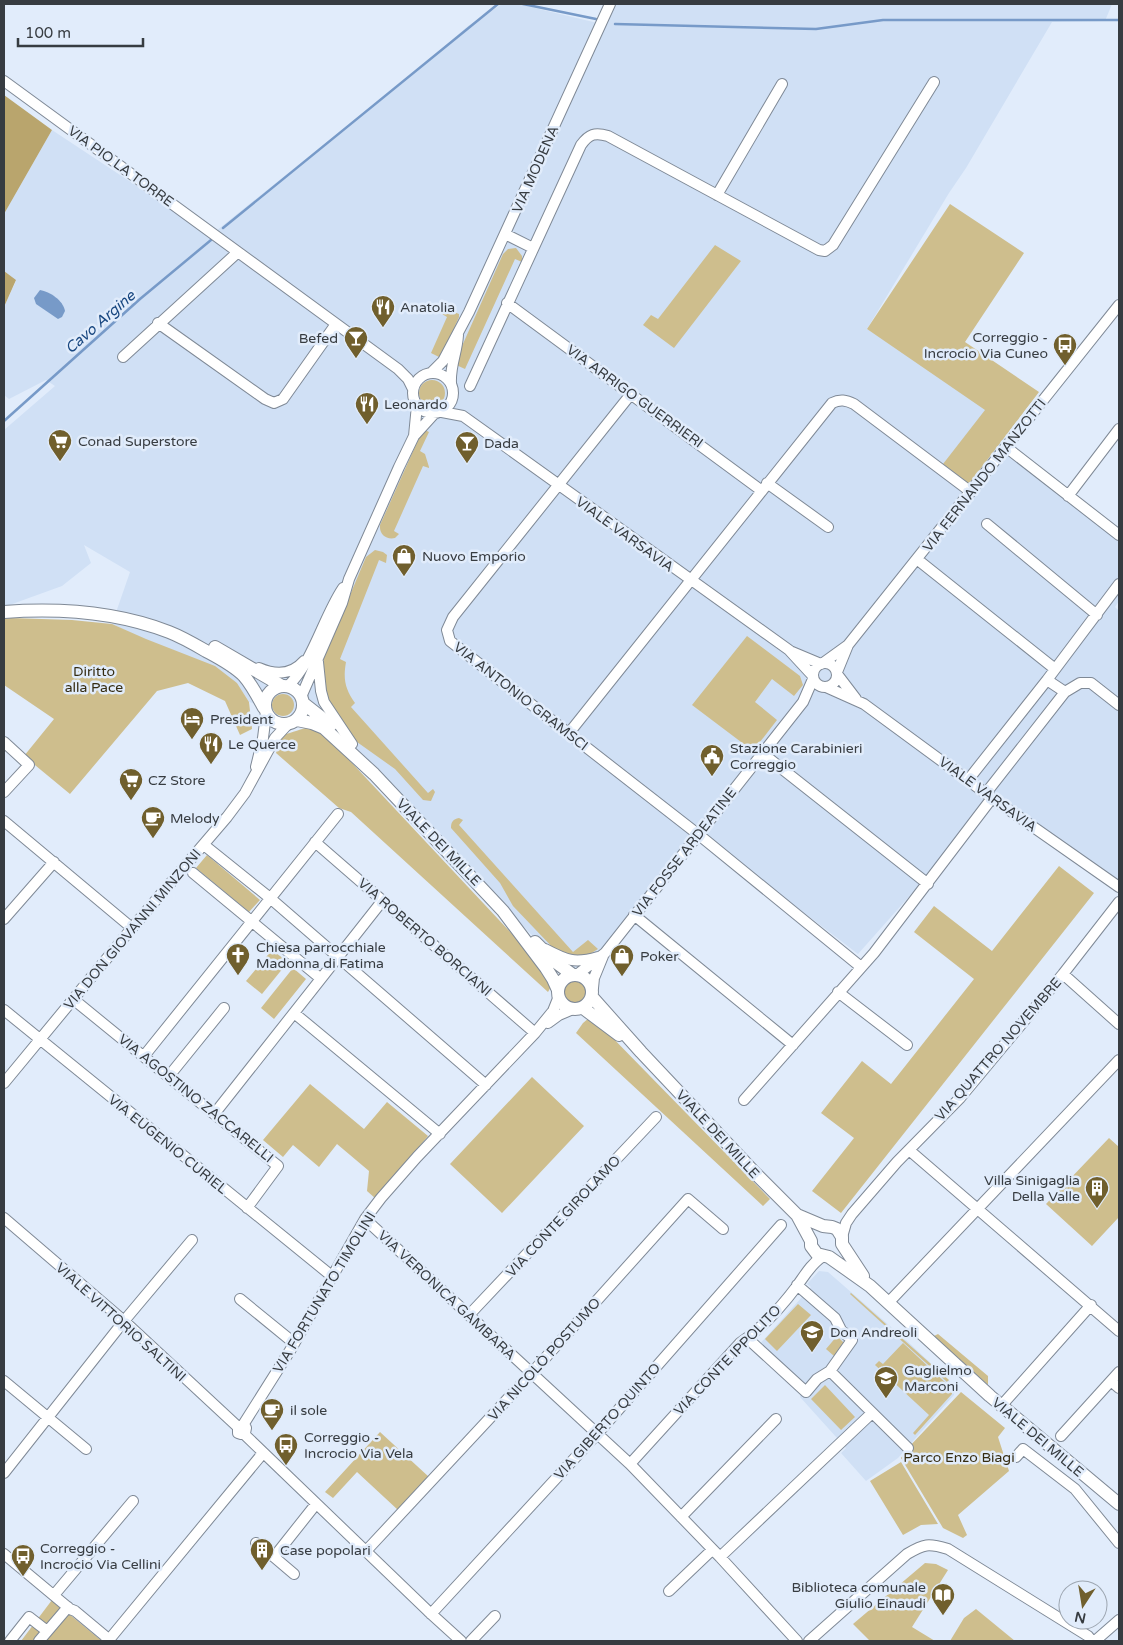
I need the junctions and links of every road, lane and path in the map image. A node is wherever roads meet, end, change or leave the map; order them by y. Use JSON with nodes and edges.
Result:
{"nodes":[{"id":1,"x":610,"y":4,"type":"edge"},
{"id":2,"x":4,"y":81,"type":"edge"},
{"id":3,"x":934,"y":82,"type":"dead end"},
{"id":4,"x":782,"y":84,"type":"dead end"},
{"id":5,"x":717,"y":195,"type":"junction"},
{"id":6,"x":505,"y":234,"type":"junction"},
{"id":7,"x":532,"y":248,"type":"junction"},
{"id":8,"x":238,"y":252,"type":"junction"},
{"id":9,"x":507,"y":303,"type":"junction"},
{"id":10,"x":1119,"y":305,"type":"edge"},
{"id":11,"x":158,"y":323,"type":"junction"},
{"id":12,"x":336,"y":324,"type":"junction"},
{"id":13,"x":458,"y":334,"type":"junction"},
{"id":14,"x":123,"y":357,"type":"dead end"},
{"id":15,"x":398,"y":369,"type":"junction"},
{"id":16,"x":428,"y":374,"type":"junction"},
{"id":17,"x":451,"y":383,"type":"junction"},
{"id":18,"x":470,"y":386,"type":"dead end"},
{"id":19,"x":413,"y":389,"type":"junction"},
{"id":20,"x":631,"y":394,"type":"junction"},
{"id":21,"x":453,"y":398,"type":"junction"},
{"id":22,"x":417,"y":405,"type":"junction"},
{"id":23,"x":438,"y":413,"type":"junction"},
{"id":24,"x":463,"y":416,"type":"junction"},
{"id":25,"x":1119,"y":429,"type":"edge"},
{"id":26,"x":414,"y":436,"type":"junction"},
{"id":27,"x":1006,"y":448,"type":"junction"},
{"id":28,"x":559,"y":486,"type":"junction"},
{"id":29,"x":764,"y":487,"type":"junction"},
{"id":30,"x":971,"y":492,"type":"junction"},
{"id":31,"x":1068,"y":496,"type":"junction"},
{"id":32,"x":987,"y":524,"type":"dead end"},
{"id":33,"x":828,"y":527,"type":"dead end"},
{"id":34,"x":1119,"y":535,"type":"edge"},
{"id":35,"x":918,"y":560,"type":"junction"},
{"id":36,"x":690,"y":581,"type":"junction"},
{"id":37,"x":1119,"y":584,"type":"edge"},
{"id":38,"x":4,"y":612,"type":"edge"},
{"id":39,"x":1097,"y":615,"type":"junction"},
{"id":40,"x":180,"y":637,"type":"junction"},
{"id":41,"x":848,"y":645,"type":"junction"},
{"id":42,"x":789,"y":650,"type":"junction"},
{"id":43,"x":231,"y":655,"type":"junction"},
{"id":44,"x":313,"y":658,"type":"junction"},
{"id":45,"x":822,"y":663,"type":"junction"},
{"id":46,"x":1055,"y":669,"type":"junction"},
{"id":47,"x":837,"y":673,"type":"junction"},
{"id":48,"x":813,"y":677,"type":"junction"},
{"id":49,"x":1047,"y":680,"type":"junction"},
{"id":50,"x":285,"y":686,"type":"junction"},
{"id":51,"x":824,"y":687,"type":"junction"},
{"id":52,"x":1065,"y":692,"type":"junction"},
{"id":53,"x":857,"y":699,"type":"junction"},
{"id":54,"x":302,"y":700,"type":"junction"},
{"id":55,"x":803,"y":702,"type":"junction"},
{"id":56,"x":1119,"y":705,"type":"edge"},
{"id":57,"x":265,"y":711,"type":"junction"},
{"id":58,"x":292,"y":722,"type":"junction"},
{"id":59,"x":569,"y":733,"type":"junction"},
{"id":60,"x":4,"y":742,"type":"edge"},
{"id":61,"x":352,"y":744,"type":"junction"},
{"id":62,"x":762,"y":753,"type":"junction"},
{"id":63,"x":255,"y":772,"type":"junction"},
{"id":64,"x":374,"y":774,"type":"junction"},
{"id":65,"x":968,"y":780,"type":"junction"},
{"id":66,"x":4,"y":792,"type":"edge"},
{"id":67,"x":989,"y":796,"type":"junction"},
{"id":68,"x":338,"y":814,"type":"dead end"},
{"id":69,"x":4,"y":821,"type":"edge"},
{"id":70,"x":698,"y":835,"type":"junction"},
{"id":71,"x":315,"y":842,"type":"junction"},
{"id":72,"x":204,"y":844,"type":"junction"},
{"id":73,"x":54,"y":862,"type":"junction"},
{"id":74,"x":193,"y":873,"type":"dead end"},
{"id":75,"x":928,"y":884,"type":"junction"},
{"id":76,"x":1119,"y":887,"type":"edge"},
{"id":77,"x":270,"y":898,"type":"junction"},
{"id":78,"x":382,"y":900,"type":"junction"},
{"id":79,"x":1119,"y":902,"type":"edge"},
{"id":80,"x":503,"y":911,"type":"junction"},
{"id":81,"x":634,"y":915,"type":"junction"},
{"id":82,"x":4,"y":919,"type":"edge"},
{"id":83,"x":251,"y":921,"type":"junction"},
{"id":84,"x":132,"y":928,"type":"junction"},
{"id":85,"x":539,"y":946,"type":"junction"},
{"id":86,"x":603,"y":955,"type":"junction"},
{"id":87,"x":337,"y":956,"type":"junction"},
{"id":88,"x":861,"y":967,"type":"junction"},
{"id":89,"x":575,"y":974,"type":"junction"},
{"id":90,"x":1063,"y":974,"type":"junction"},
{"id":91,"x":320,"y":978,"type":"junction"},
{"id":92,"x":592,"y":992,"type":"junction"},
{"id":93,"x":838,"y":992,"type":"junction"},
{"id":94,"x":558,"y":993,"type":"junction"},
{"id":95,"x":73,"y":999,"type":"junction"},
{"id":96,"x":224,"y":1008,"type":"dead end"},
{"id":97,"x":578,"y":1008,"type":"junction"},
{"id":98,"x":4,"y":1010,"type":"edge"},
{"id":99,"x":294,"y":1013,"type":"junction"},
{"id":100,"x":1119,"y":1024,"type":"edge"},
{"id":101,"x":535,"y":1033,"type":"junction"},
{"id":102,"x":40,"y":1039,"type":"junction"},
{"id":103,"x":793,"y":1045,"type":"junction"},
{"id":104,"x":907,"y":1045,"type":"dead end"},
{"id":105,"x":641,"y":1052,"type":"junction"},
{"id":106,"x":144,"y":1056,"type":"junction"},
{"id":107,"x":1119,"y":1060,"type":"edge"},
{"id":108,"x":169,"y":1076,"type":"junction"},
{"id":109,"x":4,"y":1083,"type":"edge"},
{"id":110,"x":486,"y":1085,"type":"junction"},
{"id":111,"x":744,"y":1100,"type":"dead end"},
{"id":112,"x":215,"y":1112,"type":"junction"},
{"id":113,"x":656,"y":1117,"type":"dead end"},
{"id":114,"x":440,"y":1134,"type":"junction"},
{"id":115,"x":909,"y":1150,"type":"junction"},
{"id":116,"x":247,"y":1208,"type":"junction"},
{"id":117,"x":978,"y":1209,"type":"junction"},
{"id":118,"x":852,"y":1214,"type":"junction"},
{"id":119,"x":797,"y":1215,"type":"junction"},
{"id":120,"x":4,"y":1218,"type":"edge"},
{"id":121,"x":365,"y":1219,"type":"junction"},
{"id":122,"x":781,"y":1225,"type":"dead end"},
{"id":123,"x":828,"y":1226,"type":"junction"},
{"id":124,"x":723,"y":1229,"type":"dead end"},
{"id":125,"x":192,"y":1240,"type":"dead end"},
{"id":126,"x":842,"y":1241,"type":"junction"},
{"id":127,"x":810,"y":1242,"type":"junction"},
{"id":128,"x":826,"y":1257,"type":"junction"},
{"id":129,"x":333,"y":1277,"type":"junction"},
{"id":130,"x":798,"y":1285,"type":"junction"},
{"id":131,"x":870,"y":1286,"type":"junction"},
{"id":132,"x":240,"y":1299,"type":"dead end"},
{"id":133,"x":888,"y":1303,"type":"junction"},
{"id":134,"x":1091,"y":1305,"type":"junction"},
{"id":135,"x":469,"y":1315,"type":"junction"},
{"id":136,"x":124,"y":1321,"type":"junction"},
{"id":137,"x":1119,"y":1331,"type":"edge"},
{"id":138,"x":747,"y":1338,"type":"junction"},
{"id":139,"x":294,"y":1343,"type":"junction"},
{"id":140,"x":830,"y":1371,"type":"junction"},
{"id":141,"x":1119,"y":1372,"type":"edge"},
{"id":142,"x":532,"y":1373,"type":"junction"},
{"id":143,"x":4,"y":1381,"type":"edge"},
{"id":144,"x":1111,"y":1381,"type":"junction"},
{"id":145,"x":1119,"y":1388,"type":"edge"},
{"id":146,"x":1001,"y":1406,"type":"junction"},
{"id":147,"x":872,"y":1413,"type":"junction"},
{"id":148,"x":48,"y":1417,"type":"junction"},
{"id":149,"x":776,"y":1420,"type":"dead end"},
{"id":150,"x":242,"y":1429,"type":"junction"},
{"id":151,"x":597,"y":1434,"type":"junction"},
{"id":152,"x":1061,"y":1436,"type":"dead end"},
{"id":153,"x":908,"y":1448,"type":"dead end"},
{"id":154,"x":86,"y":1449,"type":"dead end"},
{"id":155,"x":263,"y":1453,"type":"junction"},
{"id":156,"x":1016,"y":1457,"type":"dead end"},
{"id":157,"x":630,"y":1464,"type":"junction"},
{"id":158,"x":4,"y":1473,"type":"edge"},
{"id":159,"x":133,"y":1501,"type":"dead end"},
{"id":160,"x":316,"y":1504,"type":"junction"},
{"id":161,"x":1119,"y":1504,"type":"edge"},
{"id":162,"x":681,"y":1517,"type":"junction"},
{"id":163,"x":256,"y":1543,"type":"dead end"},
{"id":164,"x":1119,"y":1543,"type":"edge"},
{"id":165,"x":366,"y":1551,"type":"junction"},
{"id":166,"x":716,"y":1553,"type":"junction"},
{"id":167,"x":4,"y":1554,"type":"edge"},
{"id":168,"x":274,"y":1557,"type":"junction"},
{"id":169,"x":294,"y":1574,"type":"dead end"},
{"id":170,"x":669,"y":1591,"type":"dead end"},
{"id":171,"x":54,"y":1595,"type":"junction"},
{"id":172,"x":69,"y":1608,"type":"junction"},
{"id":173,"x":432,"y":1614,"type":"junction"},
{"id":174,"x":494,"y":1616,"type":"dead end"},
{"id":175,"x":1119,"y":1620,"type":"edge"},
{"id":176,"x":47,"y":1632,"type":"junction"},
{"id":177,"x":10,"y":1641,"type":"edge"},
{"id":178,"x":39,"y":1641,"type":"edge"},
{"id":179,"x":107,"y":1641,"type":"edge"},
{"id":180,"x":461,"y":1641,"type":"edge"},
{"id":181,"x":471,"y":1641,"type":"edge"},
{"id":182,"x":797,"y":1641,"type":"edge"},
{"id":183,"x":809,"y":1641,"type":"edge"},
{"id":184,"x":1094,"y":1641,"type":"edge"}],
"edges":[{"from":1,"to":6,"type":"street","name":"VIA MODENA"},
{"from":2,"to":8,"type":"street","name":"VIA PIO LA TORRE"},
{"from":3,"to":5,"type":"street"},
{"from":4,"to":5,"type":"street"},
{"from":5,"to":7,"type":"street"},
{"from":6,"to":7,"type":"street"},
{"from":6,"to":13,"type":"street","name":"VIA MODENA"},
{"from":7,"to":9,"type":"street"},
{"from":8,"to":11,"type":"street"},
{"from":8,"to":12,"type":"street","name":"VIA PIO LA TORRE"},
{"from":9,"to":18,"type":"street"},
{"from":9,"to":20,"type":"street","name":"VIA ARRIGO GUERRIERI"},
{"from":10,"to":27,"type":"street","name":"VIA FERNANDO MANZOTTI"},
{"from":11,"to":12,"type":"street"},
{"from":11,"to":14,"type":"street"},
{"from":12,"to":15,"type":"street","name":"VIA PIO LA TORRE"},
{"from":13,"to":16,"type":"street","name":"VIA MODENA"},
{"from":13,"to":17,"type":"street","name":"VIA MODENA"},
{"from":15,"to":16,"type":"street","name":"VIA PIO LA TORRE"},
{"from":15,"to":19,"type":"street","name":"VIA PIO LA TORRE"},
{"from":16,"to":17,"type":"street"},
{"from":16,"to":19,"type":"street"},
{"from":17,"to":21,"type":"street"},
{"from":19,"to":22,"type":"street"},
{"from":20,"to":28,"type":"street"},
{"from":20,"to":29,"type":"street","name":"VIA ARRIGO GUERRIERI"},
{"from":21,"to":23,"type":"street"},
{"from":21,"to":24,"type":"street","name":"VIALE VARSAVIA"},
{"from":22,"to":23,"type":"street"},
{"from":22,"to":26,"type":"street"},
{"from":23,"to":24,"type":"street","name":"VIALE VARSAVIA"},
{"from":23,"to":26,"type":"street"},
{"from":24,"to":28,"type":"street","name":"VIALE VARSAVIA"},
{"from":25,"to":31,"type":"street"},
{"from":26,"to":44,"type":"street"},
{"from":27,"to":30,"type":"street","name":"VIA FERNANDO MANZOTTI"},
{"from":27,"to":31,"type":"street"},
{"from":28,"to":36,"type":"street","name":"VIALE VARSAVIA"},
{"from":28,"to":59,"type":"street","name":"VIA ANTONIO GRAMSCI"},
{"from":29,"to":30,"type":"street"},
{"from":29,"to":33,"type":"street","name":"VIA ARRIGO GUERRIERI"},
{"from":29,"to":36,"type":"street"},
{"from":30,"to":35,"type":"street","name":"VIA FERNANDO MANZOTTI"},
{"from":31,"to":34,"type":"street"},
{"from":32,"to":39,"type":"street"},
{"from":35,"to":41,"type":"street","name":"VIA FERNANDO MANZOTTI"},
{"from":35,"to":46,"type":"street"},
{"from":36,"to":42,"type":"street","name":"VIALE VARSAVIA"},
{"from":36,"to":59,"type":"street"},
{"from":37,"to":39,"type":"street"},
{"from":38,"to":40,"type":"main road"},
{"from":39,"to":46,"type":"street"},
{"from":40,"to":43,"type":"main road","name":"VIALE DEI MILLE"},
{"from":40,"to":57,"type":"main road"},
{"from":41,"to":45,"type":"street","name":"VIA FERNANDO MANZOTTI"},
{"from":41,"to":47,"type":"street","name":"VIA FERNANDO MANZOTTI"},
{"from":42,"to":45,"type":"street","name":"VIALE VARSAVIA"},
{"from":42,"to":48,"type":"street","name":"VIALE VARSAVIA"},
{"from":43,"to":44,"type":"street"},
{"from":43,"to":50,"type":"main road","name":"VIALE DEI MILLE"},
{"from":44,"to":50,"type":"street"},
{"from":44,"to":54,"type":"street"},
{"from":44,"to":61,"type":"street","name":"VIALE DEI MILLE"},
{"from":45,"to":47,"type":"street","name":"VIALE VARSAVIA"},
{"from":45,"to":48,"type":"street"},
{"from":46,"to":49,"type":"street"},
{"from":47,"to":51,"type":"street"},
{"from":47,"to":53,"type":"street","name":"VIALE VARSAVIA"},
{"from":48,"to":51,"type":"street","name":"VIALE VARSAVIA"},
{"from":48,"to":55,"type":"street","name":"VIA FOSSE ARDEATINE"},
{"from":49,"to":52,"type":"street"},
{"from":49,"to":65,"type":"street"},
{"from":50,"to":54,"type":"main road","name":"VIALE DEI MILLE"},
{"from":50,"to":57,"type":"main road"},
{"from":51,"to":53,"type":"street","name":"VIALE VARSAVIA"},
{"from":51,"to":55,"type":"street","name":"VIA FOSSE ARDEATINE"},
{"from":52,"to":56,"type":"street"},
{"from":52,"to":67,"type":"street"},
{"from":53,"to":65,"type":"street","name":"VIALE VARSAVIA"},
{"from":54,"to":58,"type":"main road"},
{"from":54,"to":61,"type":"main road","name":"VIALE DEI MILLE"},
{"from":55,"to":62,"type":"street","name":"VIA FOSSE ARDEATINE"},
{"from":57,"to":58,"type":"main road","name":"VIALE DEI MILLE"},
{"from":57,"to":63,"type":"street","name":"VIA DON GIOVANNI MINZONI"},
{"from":58,"to":63,"type":"street","name":"VIA DON GIOVANNI MINZONI"},
{"from":58,"to":64,"type":"main road","name":"VIALE DEI MILLE"},
{"from":59,"to":70,"type":"street","name":"VIA ANTONIO GRAMSCI"},
{"from":60,"to":66,"type":"street"},
{"from":61,"to":64,"type":"main road","name":"VIALE DEI MILLE"},
{"from":62,"to":70,"type":"street","name":"VIA FOSSE ARDEATINE"},
{"from":62,"to":75,"type":"street"},
{"from":63,"to":72,"type":"street","name":"VIA DON GIOVANNI MINZONI"},
{"from":64,"to":80,"type":"main road","name":"VIALE DEI MILLE"},
{"from":65,"to":67,"type":"street","name":"VIALE VARSAVIA"},
{"from":67,"to":75,"type":"street"},
{"from":67,"to":76,"type":"street","name":"VIALE VARSAVIA"},
{"from":68,"to":71,"type":"street"},
{"from":69,"to":73,"type":"street"},
{"from":70,"to":81,"type":"street","name":"VIA FOSSE ARDEATINE"},
{"from":70,"to":88,"type":"street","name":"VIA ANTONIO GRAMSCI"},
{"from":71,"to":77,"type":"street"},
{"from":71,"to":78,"type":"street","name":"VIA ROBERTO BORCIANI"},
{"from":72,"to":77,"type":"street"},
{"from":72,"to":84,"type":"street","name":"VIA DON GIOVANNI MINZONI"},
{"from":73,"to":82,"type":"street"},
{"from":73,"to":84,"type":"street"},
{"from":74,"to":83,"type":"street"},
{"from":75,"to":88,"type":"street"},
{"from":77,"to":83,"type":"street"},
{"from":77,"to":87,"type":"street"},
{"from":78,"to":87,"type":"street"},
{"from":78,"to":101,"type":"street","name":"VIA ROBERTO BORCIANI"},
{"from":79,"to":90,"type":"street","name":"VIA QUATTRO NOVEMBRE"},
{"from":80,"to":85,"type":"main road","name":"VIALE DEI MILLE"},
{"from":80,"to":94,"type":"main road","name":"VIALE DEI MILLE"},
{"from":81,"to":86,"type":"street","name":"VIA FOSSE ARDEATINE"},
{"from":81,"to":103,"type":"street"},
{"from":83,"to":91,"type":"street"},
{"from":83,"to":106,"type":"street"},
{"from":84,"to":95,"type":"street","name":"VIA DON GIOVANNI MINZONI"},
{"from":85,"to":86,"type":"street"},
{"from":85,"to":89,"type":"main road","name":"VIALE DEI MILLE"},
{"from":86,"to":89,"type":"street","name":"VIA FOSSE ARDEATINE"},
{"from":86,"to":92,"type":"street","name":"VIA FOSSE ARDEATINE"},
{"from":87,"to":91,"type":"street"},
{"from":87,"to":110,"type":"street"},
{"from":88,"to":93,"type":"street"},
{"from":89,"to":92,"type":"main road","name":"VIALE DEI MILLE"},
{"from":89,"to":94,"type":"main road"},
{"from":90,"to":100,"type":"street"},
{"from":90,"to":115,"type":"street","name":"VIA QUATTRO NOVEMBRE"},
{"from":91,"to":99,"type":"street"},
{"from":92,"to":97,"type":"main road"},
{"from":92,"to":105,"type":"main road","name":"VIALE DEI MILLE"},
{"from":93,"to":103,"type":"street"},
{"from":93,"to":104,"type":"street"},
{"from":94,"to":97,"type":"main road","name":"VIALE DEI MILLE"},
{"from":94,"to":101,"type":"street","name":"VIA FORTUNATO TIMOLINI"},
{"from":95,"to":102,"type":"street","name":"VIA DON GIOVANNI MINZONI"},
{"from":95,"to":106,"type":"street","name":"VIA AGOSTINO ZACCARELLI"},
{"from":96,"to":108,"type":"street"},
{"from":97,"to":101,"type":"street","name":"VIA FORTUNATO TIMOLINI"},
{"from":97,"to":105,"type":"main road","name":"VIALE DEI MILLE"},
{"from":98,"to":102,"type":"street","name":"VIA EUGENIO CURIEL"},
{"from":99,"to":112,"type":"street"},
{"from":99,"to":114,"type":"street"},
{"from":101,"to":110,"type":"street","name":"VIA FORTUNATO TIMOLINI"},
{"from":102,"to":109,"type":"street","name":"VIA DON GIOVANNI MINZONI"},
{"from":102,"to":116,"type":"street","name":"VIA EUGENIO CURIEL"},
{"from":103,"to":111,"type":"street"},
{"from":105,"to":119,"type":"main road","name":"VIALE DEI MILLE"},
{"from":106,"to":108,"type":"street","name":"VIA AGOSTINO ZACCARELLI"},
{"from":107,"to":117,"type":"street"},
{"from":108,"to":112,"type":"street","name":"VIA AGOSTINO ZACCARELLI"},
{"from":110,"to":114,"type":"street","name":"VIA FORTUNATO TIMOLINI"},
{"from":112,"to":116,"type":"street","name":"VIA AGOSTINO ZACCARELLI"},
{"from":113,"to":135,"type":"street","name":"VIA CONTE GIROLAMO"},
{"from":114,"to":121,"type":"street","name":"VIA FORTUNATO TIMOLINI"},
{"from":115,"to":117,"type":"street"},
{"from":115,"to":118,"type":"street","name":"VIA QUATTRO NOVEMBRE"},
{"from":116,"to":129,"type":"street","name":"VIA EUGENIO CURIEL"},
{"from":117,"to":133,"type":"street"},
{"from":117,"to":134,"type":"street"},
{"from":118,"to":123,"type":"street","name":"VIA QUATTRO NOVEMBRE"},
{"from":118,"to":126,"type":"street","name":"VIA QUATTRO NOVEMBRE"},
{"from":119,"to":123,"type":"main road","name":"VIALE DEI MILLE"},
{"from":119,"to":127,"type":"main road","name":"VIALE DEI MILLE"},
{"from":120,"to":136,"type":"street","name":"VIALE VITTORIO SALTINI"},
{"from":121,"to":129,"type":"street","name":"VIA FORTUNATO TIMOLINI"},
{"from":121,"to":135,"type":"street","name":"VIA VERONICA GAMBARA"},
{"from":122,"to":151,"type":"street","name":"VIA GIBERTO QUINTO"},
{"from":123,"to":126,"type":"main road","name":"VIALE DEI MILLE"},
{"from":123,"to":127,"type":"main road"},
{"from":124,"to":142,"type":"street","name":"VIA NICOLÒ POSTUMO"},
{"from":125,"to":136,"type":"street"},
{"from":126,"to":128,"type":"main road"},
{"from":126,"to":131,"type":"main road","name":"VIALE DEI MILLE"},
{"from":127,"to":128,"type":"main road","name":"VIALE DEI MILLE"},
{"from":128,"to":130,"type":"street","name":"VIA CONTE IPPOLITO"},
{"from":128,"to":131,"type":"main road","name":"VIALE DEI MILLE"},
{"from":129,"to":139,"type":"street","name":"VIA FORTUNATO TIMOLINI"},
{"from":130,"to":138,"type":"street","name":"VIA CONTE IPPOLITO"},
{"from":130,"to":140,"type":"street"},
{"from":131,"to":133,"type":"main road","name":"VIALE DEI MILLE"},
{"from":132,"to":139,"type":"street"},
{"from":133,"to":146,"type":"main road","name":"VIALE DEI MILLE"},
{"from":134,"to":137,"type":"street"},
{"from":134,"to":146,"type":"street"},
{"from":135,"to":142,"type":"street","name":"VIA VERONICA GAMBARA"},
{"from":136,"to":148,"type":"street"},
{"from":136,"to":150,"type":"street","name":"VIALE VITTORIO SALTINI"},
{"from":138,"to":140,"type":"street"},
{"from":138,"to":157,"type":"street","name":"VIA CONTE IPPOLITO"},
{"from":139,"to":150,"type":"street","name":"VIA FORTUNATO TIMOLINI"},
{"from":140,"to":147,"type":"street"},
{"from":141,"to":144,"type":"street"},
{"from":142,"to":151,"type":"street","name":"VIA VERONICA GAMBARA"},
{"from":142,"to":165,"type":"street","name":"VIA NICOLÒ POSTUMO"},
{"from":143,"to":148,"type":"street"},
{"from":144,"to":145,"type":"street"},
{"from":144,"to":152,"type":"street"},
{"from":146,"to":161,"type":"main road","name":"VIALE DEI MILLE"},
{"from":147,"to":153,"type":"street"},
{"from":147,"to":166,"type":"street"},
{"from":148,"to":154,"type":"street"},
{"from":148,"to":158,"type":"street"},
{"from":149,"to":162,"type":"street"},
{"from":150,"to":155,"type":"street","name":"VIALE VITTORIO SALTINI"},
{"from":151,"to":157,"type":"street","name":"VIA VERONICA GAMBARA"},
{"from":151,"to":173,"type":"street","name":"VIA GIBERTO QUINTO"},
{"from":155,"to":160,"type":"street","name":"VIALE VITTORIO SALTINI"},
{"from":155,"to":179,"type":"street"},
{"from":156,"to":164,"type":"street"},
{"from":157,"to":162,"type":"street","name":"VIA VERONICA GAMBARA"},
{"from":159,"to":171,"type":"street"},
{"from":160,"to":165,"type":"street","name":"VIALE VITTORIO SALTINI"},
{"from":160,"to":168,"type":"street"},
{"from":162,"to":166,"type":"street","name":"VIA VERONICA GAMBARA"},
{"from":163,"to":168,"type":"street"},
{"from":165,"to":173,"type":"street","name":"VIALE VITTORIO SALTINI"},
{"from":166,"to":170,"type":"street"},
{"from":166,"to":182,"type":"street","name":"VIA VERONICA GAMBARA"},
{"from":167,"to":171,"type":"street"},
{"from":168,"to":169,"type":"street"},
{"from":171,"to":172,"type":"street"},
{"from":172,"to":176,"type":"street"},
{"from":172,"to":179,"type":"street"},
{"from":173,"to":180,"type":"street","name":"VIALE VITTORIO SALTINI"},
{"from":174,"to":181,"type":"street"},
{"from":175,"to":184,"type":"street"},
{"from":176,"to":177,"type":"street"},
{"from":176,"to":178,"type":"street"},
{"from":183,"to":184,"type":"street"}]}
